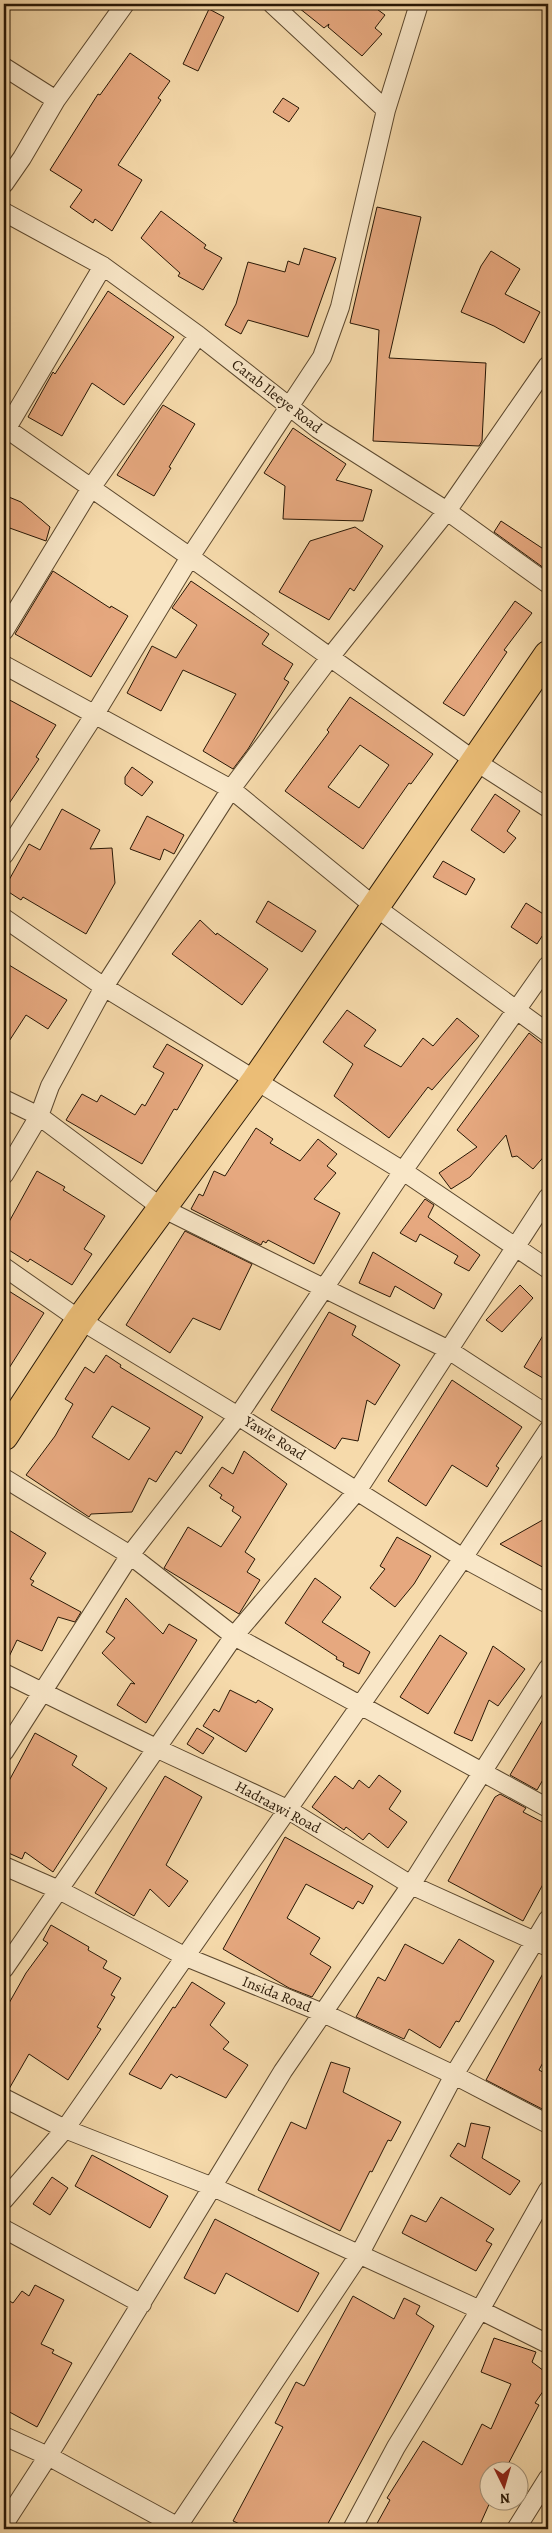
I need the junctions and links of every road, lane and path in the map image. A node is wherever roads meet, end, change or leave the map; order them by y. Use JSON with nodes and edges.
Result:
{"nodes":[{"id":1,"x":125,"y":4,"type":"edge"},
{"id":2,"x":272,"y":4,"type":"edge"},
{"id":3,"x":419,"y":4,"type":"edge"},
{"id":4,"x":4,"y":67,"type":"edge"},
{"id":5,"x":56,"y":100,"type":"junction"},
{"id":6,"x":386,"y":110,"type":"junction"},
{"id":7,"x":4,"y":184,"type":"edge"},
{"id":8,"x":4,"y":212,"type":"edge"},
{"id":9,"x":103,"y":266,"type":"junction"},
{"id":10,"x":198,"y":335,"type":"junction"},
{"id":11,"x":548,"y":365,"type":"edge"},
{"id":12,"x":290,"y":405,"type":"junction"},
{"id":13,"x":4,"y":430,"type":"edge"},
{"id":14,"x":91,"y":488,"type":"junction"},
{"id":15,"x":447,"y":511,"type":"junction"},
{"id":16,"x":190,"y":557,"type":"junction"},
{"id":17,"x":548,"y":584,"type":"edge"},
{"id":18,"x":4,"y":631,"type":"edge"},
{"id":19,"x":548,"y":655,"type":"edge"},
{"id":20,"x":331,"y":656,"type":"junction"},
{"id":21,"x":4,"y":665,"type":"edge"},
{"id":22,"x":94,"y":714,"type":"junction"},
{"id":23,"x":475,"y":761,"type":"junction"},
{"id":24,"x":231,"y":789,"type":"junction"},
{"id":25,"x":548,"y":808,"type":"edge"},
{"id":26,"x":4,"y":855,"type":"edge"},
{"id":27,"x":374,"y":906,"type":"junction"},
{"id":28,"x":4,"y":918,"type":"edge"},
{"id":29,"x":548,"y":965,"type":"edge"},
{"id":30,"x":104,"y":987,"type":"junction"},
{"id":31,"x":517,"y":1010,"type":"junction"},
{"id":32,"x":548,"y":1032,"type":"edge"},
{"id":33,"x":256,"y":1080,"type":"junction"},
{"id":34,"x":4,"y":1099,"type":"edge"},
{"id":35,"x":39,"y":1116,"type":"junction"},
{"id":36,"x":403,"y":1171,"type":"junction"},
{"id":37,"x":4,"y":1175,"type":"edge"},
{"id":38,"x":548,"y":1197,"type":"edge"},
{"id":39,"x":162,"y":1208,"type":"junction"},
{"id":40,"x":516,"y":1247,"type":"junction"},
{"id":41,"x":4,"y":1267,"type":"edge"},
{"id":42,"x":548,"y":1269,"type":"edge"},
{"id":43,"x":323,"y":1289,"type":"junction"},
{"id":44,"x":80,"y":1320,"type":"junction"},
{"id":45,"x":447,"y":1349,"type":"junction"},
{"id":46,"x":548,"y":1415,"type":"edge"},
{"id":47,"x":238,"y":1416,"type":"junction"},
{"id":48,"x":548,"y":1430,"type":"edge"},
{"id":49,"x":4,"y":1436,"type":"edge"},
{"id":50,"x":4,"y":1478,"type":"edge"},
{"id":51,"x":357,"y":1490,"type":"junction"},
{"id":52,"x":130,"y":1555,"type":"junction"},
{"id":53,"x":463,"y":1558,"type":"junction"},
{"id":54,"x":548,"y":1604,"type":"edge"},
{"id":55,"x":234,"y":1636,"type":"junction"},
{"id":56,"x":548,"y":1668,"type":"edge"},
{"id":57,"x":4,"y":1673,"type":"edge"},
{"id":58,"x":40,"y":1692,"type":"junction"},
{"id":59,"x":360,"y":1705,"type":"junction"},
{"id":60,"x":158,"y":1749,"type":"junction"},
{"id":61,"x":4,"y":1752,"type":"edge"},
{"id":62,"x":482,"y":1773,"type":"junction"},
{"id":63,"x":548,"y":1808,"type":"edge"},
{"id":64,"x":287,"y":1809,"type":"junction"},
{"id":65,"x":4,"y":1866,"type":"edge"},
{"id":66,"x":411,"y":1885,"type":"junction"},
{"id":67,"x":60,"y":1890,"type":"junction"},
{"id":68,"x":548,"y":1918,"type":"edge"},
{"id":69,"x":542,"y":1944,"type":"edge"},
{"id":70,"x":186,"y":1957,"type":"junction"},
{"id":71,"x":4,"y":1969,"type":"edge"},
{"id":72,"x":323,"y":2013,"type":"junction"},
{"id":73,"x":454,"y":2075,"type":"junction"},
{"id":74,"x":4,"y":2098,"type":"edge"},
{"id":75,"x":548,"y":2124,"type":"edge"},
{"id":76,"x":65,"y":2129,"type":"junction"},
{"id":77,"x":213,"y":2187,"type":"junction"},
{"id":78,"x":548,"y":2190,"type":"edge"},
{"id":79,"x":4,"y":2200,"type":"edge"},
{"id":80,"x":4,"y":2229,"type":"edge"},
{"id":81,"x":359,"y":2255,"type":"junction"},
{"id":82,"x":142,"y":2304,"type":"junction"},
{"id":83,"x":480,"y":2310,"type":"junction"},
{"id":84,"x":548,"y":2344,"type":"edge"},
{"id":85,"x":4,"y":2436,"type":"edge"},
{"id":86,"x":48,"y":2456,"type":"junction"},
{"id":87,"x":548,"y":2478,"type":"edge"},
{"id":88,"x":4,"y":2524,"type":"edge"},
{"id":89,"x":178,"y":2528,"type":"edge"},
{"id":90,"x":352,"y":2529,"type":"edge"},
{"id":91,"x":516,"y":2529,"type":"edge"}],
"edges":[{"from":1,"to":5,"type":"street"},
{"from":2,"to":6,"type":"street"},
{"from":3,"to":6,"type":"street"},
{"from":4,"to":5,"type":"street"},
{"from":5,"to":7,"type":"street"},
{"from":6,"to":12,"type":"street"},
{"from":8,"to":9,"type":"street","name":"Carab Ileeye Road"},
{"from":9,"to":10,"type":"street","name":"Carab Ileeye Road"},
{"from":9,"to":13,"type":"street"},
{"from":10,"to":12,"type":"street","name":"Carab Ileeye Road"},
{"from":10,"to":14,"type":"street"},
{"from":11,"to":15,"type":"street"},
{"from":12,"to":15,"type":"street","name":"Carab Ileeye Road"},
{"from":12,"to":16,"type":"street"},
{"from":13,"to":14,"type":"street"},
{"from":14,"to":16,"type":"street"},
{"from":14,"to":18,"type":"street"},
{"from":15,"to":17,"type":"street","name":"Carab Ileeye Road"},
{"from":15,"to":20,"type":"street"},
{"from":16,"to":20,"type":"street"},
{"from":16,"to":22,"type":"street"},
{"from":19,"to":23,"type":"highway"},
{"from":20,"to":23,"type":"street"},
{"from":20,"to":24,"type":"street"},
{"from":21,"to":22,"type":"street"},
{"from":22,"to":24,"type":"street"},
{"from":22,"to":26,"type":"street"},
{"from":23,"to":25,"type":"street"},
{"from":23,"to":27,"type":"highway"},
{"from":24,"to":27,"type":"street"},
{"from":24,"to":30,"type":"street"},
{"from":27,"to":31,"type":"street"},
{"from":27,"to":33,"type":"highway"},
{"from":28,"to":30,"type":"street"},
{"from":29,"to":31,"type":"street"},
{"from":30,"to":33,"type":"street"},
{"from":30,"to":35,"type":"street"},
{"from":31,"to":32,"type":"street"},
{"from":31,"to":36,"type":"street"},
{"from":33,"to":36,"type":"street"},
{"from":33,"to":39,"type":"highway"},
{"from":34,"to":35,"type":"street"},
{"from":35,"to":37,"type":"street"},
{"from":35,"to":39,"type":"street"},
{"from":36,"to":40,"type":"street"},
{"from":36,"to":43,"type":"street"},
{"from":38,"to":40,"type":"street"},
{"from":39,"to":43,"type":"street"},
{"from":39,"to":44,"type":"highway"},
{"from":40,"to":42,"type":"street"},
{"from":40,"to":45,"type":"street"},
{"from":41,"to":44,"type":"street","name":"Yawle Road"},
{"from":43,"to":45,"type":"street"},
{"from":43,"to":47,"type":"street"},
{"from":44,"to":47,"type":"street","name":"Yawle Road"},
{"from":44,"to":49,"type":"highway"},
{"from":45,"to":46,"type":"street"},
{"from":45,"to":51,"type":"street"},
{"from":47,"to":51,"type":"street","name":"Yawle Road"},
{"from":47,"to":52,"type":"street"},
{"from":48,"to":53,"type":"street"},
{"from":50,"to":52,"type":"street"},
{"from":51,"to":53,"type":"street","name":"Yawle Road"},
{"from":51,"to":55,"type":"street"},
{"from":52,"to":55,"type":"street"},
{"from":52,"to":58,"type":"street"},
{"from":53,"to":54,"type":"street","name":"Yawle Road"},
{"from":53,"to":59,"type":"street"},
{"from":55,"to":59,"type":"street"},
{"from":55,"to":60,"type":"street"},
{"from":56,"to":62,"type":"street"},
{"from":57,"to":58,"type":"street","name":"Hadraawi Road"},
{"from":58,"to":60,"type":"street","name":"Hadraawi Road"},
{"from":58,"to":61,"type":"street"},
{"from":59,"to":62,"type":"street"},
{"from":59,"to":64,"type":"street"},
{"from":60,"to":64,"type":"street","name":"Hadraawi Road"},
{"from":60,"to":67,"type":"street"},
{"from":62,"to":63,"type":"street"},
{"from":62,"to":66,"type":"street"},
{"from":64,"to":66,"type":"street","name":"Hadraawi Road"},
{"from":64,"to":70,"type":"street"},
{"from":65,"to":67,"type":"street","name":"Insida Road"},
{"from":66,"to":69,"type":"street","name":"Hadraawi Road"},
{"from":66,"to":72,"type":"street"},
{"from":67,"to":70,"type":"street","name":"Insida Road"},
{"from":67,"to":71,"type":"street"},
{"from":68,"to":69,"type":"street"},
{"from":69,"to":73,"type":"street"},
{"from":70,"to":72,"type":"street","name":"Insida Road"},
{"from":70,"to":76,"type":"street"},
{"from":72,"to":73,"type":"street","name":"Insida Road"},
{"from":72,"to":77,"type":"street"},
{"from":73,"to":75,"type":"street","name":"Insida Road"},
{"from":73,"to":81,"type":"street"},
{"from":74,"to":76,"type":"street"},
{"from":76,"to":77,"type":"street"},
{"from":76,"to":79,"type":"street"},
{"from":77,"to":81,"type":"street"},
{"from":77,"to":82,"type":"street"},
{"from":78,"to":83,"type":"street"},
{"from":80,"to":82,"type":"street"},
{"from":81,"to":83,"type":"street"},
{"from":81,"to":89,"type":"street"},
{"from":82,"to":86,"type":"street"},
{"from":83,"to":84,"type":"street"},
{"from":83,"to":90,"type":"street"},
{"from":85,"to":86,"type":"street"},
{"from":86,"to":88,"type":"street"},
{"from":86,"to":89,"type":"street"},
{"from":87,"to":91,"type":"street"}]}
